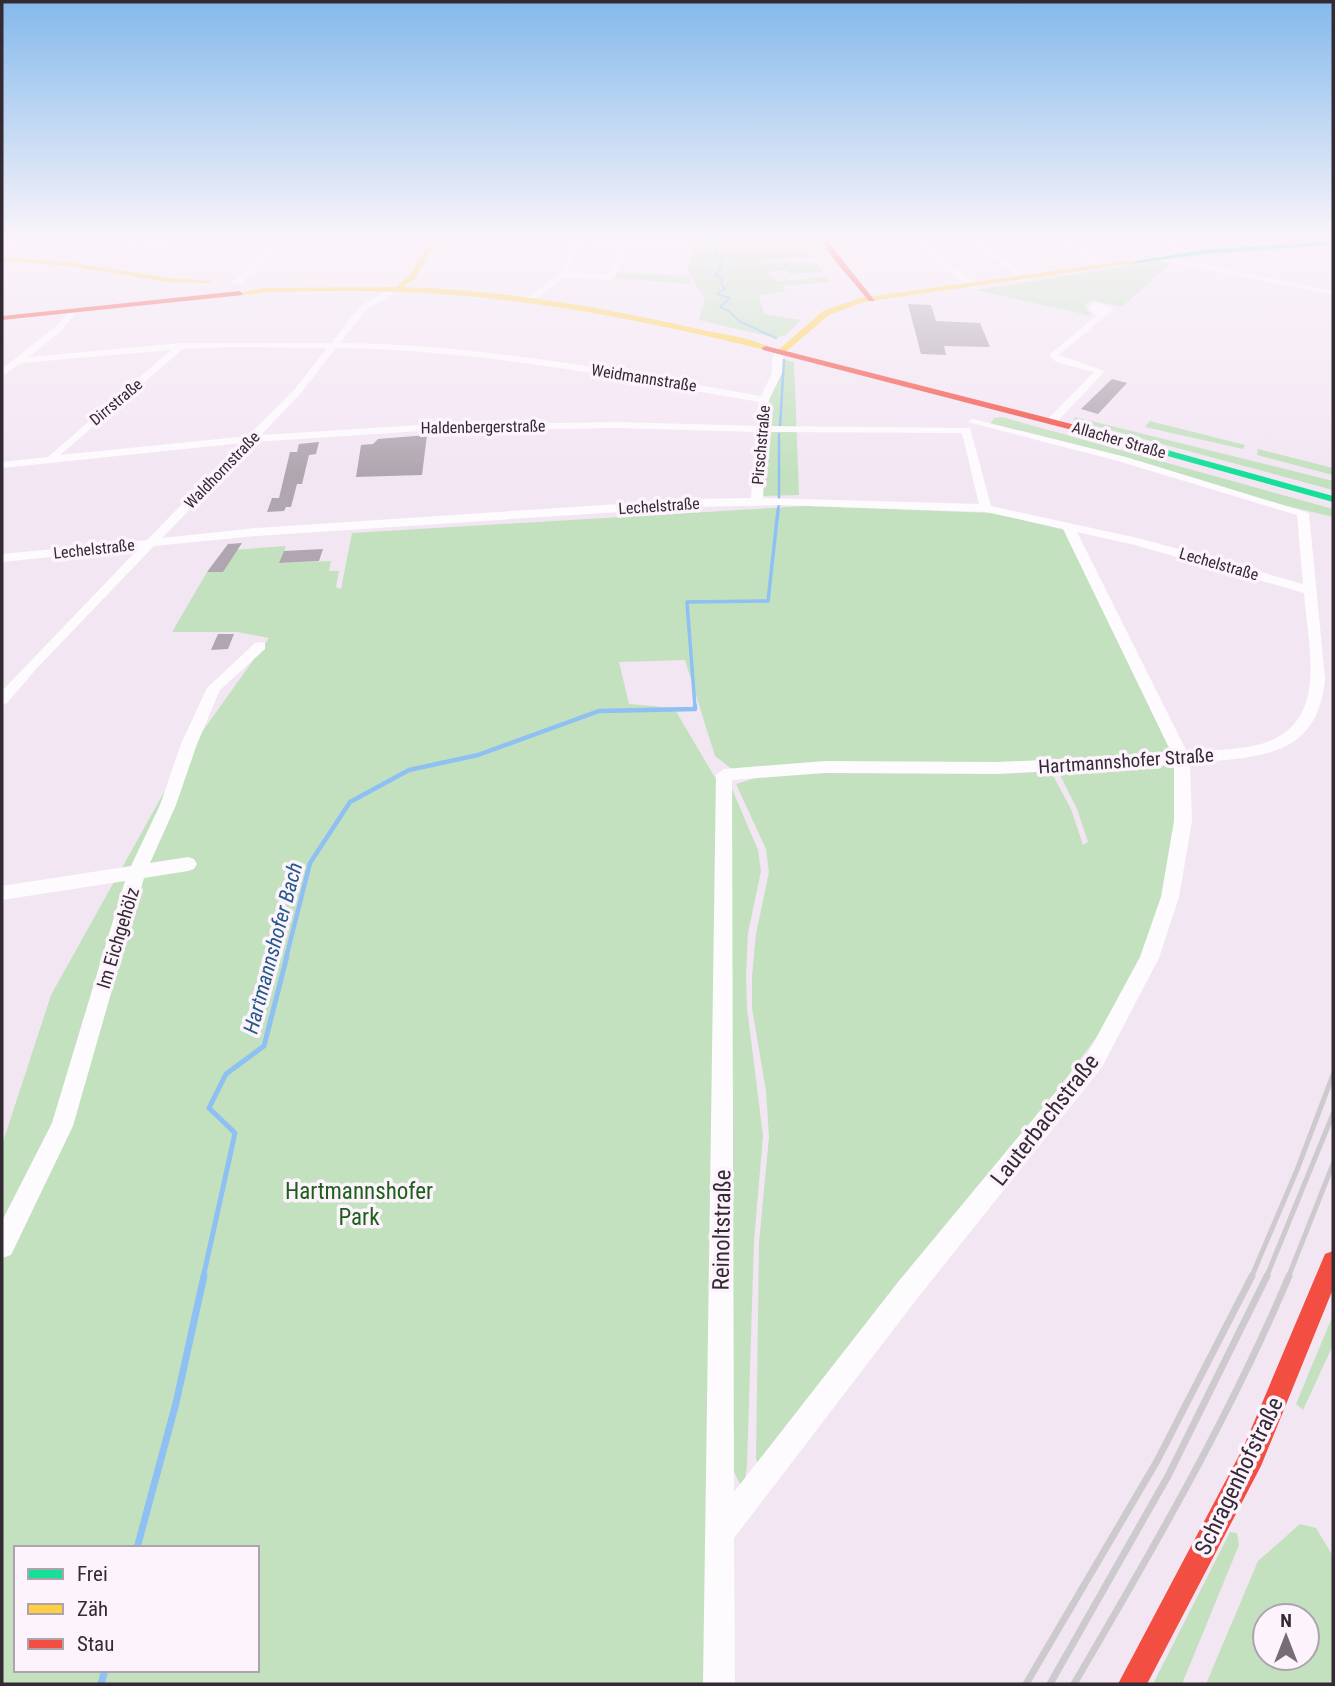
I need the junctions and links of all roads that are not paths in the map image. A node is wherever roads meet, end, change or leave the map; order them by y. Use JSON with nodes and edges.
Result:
{"nodes":[{"id":1,"x":68,"y":317,"type":"edge"},
{"id":2,"x":357,"y":317,"type":"edge"},
{"id":3,"x":632,"y":317,"type":"edge"},
{"id":4,"x":819,"y":317,"type":"edge"},
{"id":5,"x":1099,"y":317,"type":"edge"},
{"id":6,"x":335,"y":344,"type":"junction"},
{"id":7,"x":181,"y":346,"type":"junction"},
{"id":8,"x":783,"y":350,"type":"junction"},
{"id":9,"x":22,"y":360,"type":"junction"},
{"id":10,"x":2,"y":373,"type":"edge"},
{"id":11,"x":764,"y":400,"type":"junction"},
{"id":12,"x":992,"y":405,"type":"junction"},
{"id":13,"x":1052,"y":421,"type":"junction"},
{"id":14,"x":969,"y":426,"type":"junction"},
{"id":15,"x":763,"y":429,"type":"junction"},
{"id":16,"x":253,"y":439,"type":"junction"},
{"id":17,"x":54,"y":459,"type":"junction"},
{"id":18,"x":2,"y":465,"type":"edge"},
{"id":19,"x":1333,"y":499,"type":"edge"},
{"id":20,"x":757,"y":500,"type":"junction"},
{"id":21,"x":986,"y":508,"type":"junction"},
{"id":22,"x":1303,"y":513,"type":"joint"},
{"id":23,"x":1068,"y":527,"type":"junction"},
{"id":24,"x":151,"y":543,"type":"junction"},
{"id":25,"x":2,"y":558,"type":"edge"},
{"id":26,"x":1308,"y":590,"type":"junction"},
{"id":27,"x":260,"y":646,"type":"dead end"},
{"id":28,"x":2,"y":700,"type":"edge"},
{"id":29,"x":1182,"y":760,"type":"junction"},
{"id":30,"x":724,"y":775,"type":"joint"},
{"id":31,"x":188,"y":864,"type":"dead end"},
{"id":32,"x":137,"y":872,"type":"junction"},
{"id":33,"x":2,"y":893,"type":"edge"},
{"id":34,"x":2,"y":1246,"type":"edge"},
{"id":35,"x":1333,"y":1262,"type":"edge"},
{"id":36,"x":718,"y":1536,"type":"junction"},
{"id":37,"x":719,"y":1684,"type":"edge"},
{"id":38,"x":1132,"y":1684,"type":"edge"}],
"edges":[{"from":1,"to":9,"type":"street"},
{"from":2,"to":6,"type":"street","name":"Waldhornstraße"},
{"from":3,"to":8,"type":"street","name":"Allacher Straße"},
{"from":4,"to":8,"type":"street"},
{"from":5,"to":13,"type":"street"},
{"from":6,"to":7,"type":"street","name":"Weidmannstraße"},
{"from":6,"to":11,"type":"street","name":"Weidmannstraße"},
{"from":6,"to":16,"type":"street","name":"Waldhornstraße"},
{"from":7,"to":9,"type":"street","name":"Weidmannstraße"},
{"from":7,"to":17,"type":"street","name":"Dirrstraße"},
{"from":8,"to":11,"type":"street","name":"Pirschstraße"},
{"from":8,"to":12,"type":"street","name":"Allacher Straße"},
{"from":9,"to":10,"type":"street"},
{"from":11,"to":15,"type":"street","name":"Pirschstraße"},
{"from":12,"to":13,"type":"street","name":"Allacher Straße"},
{"from":12,"to":14,"type":"street"},
{"from":13,"to":19,"type":"street","name":"Allacher Straße"},
{"from":14,"to":15,"type":"street","name":"Haldenbergerstraße"},
{"from":14,"to":21,"type":"street"},
{"from":14,"to":22,"type":"street","name":"Haldenbergerstraße"},
{"from":15,"to":16,"type":"street","name":"Haldenbergerstraße"},
{"from":15,"to":20,"type":"street","name":"Pirschstraße"},
{"from":16,"to":17,"type":"street","name":"Haldenbergerstraße"},
{"from":16,"to":24,"type":"street","name":"Waldhornstraße"},
{"from":17,"to":18,"type":"street","name":"Haldenbergerstraße"},
{"from":20,"to":21,"type":"street","name":"Lechelstraße"},
{"from":20,"to":24,"type":"street","name":"Lechelstraße"},
{"from":21,"to":23,"type":"street","name":"Lechelstraße"},
{"from":22,"to":26,"type":"street","name":"Hartmannshofer Straße"},
{"from":23,"to":26,"type":"street","name":"Lechelstraße"},
{"from":23,"to":29,"type":"street","name":"Lauterbachstraße"},
{"from":24,"to":25,"type":"street","name":"Lechelstraße"},
{"from":24,"to":28,"type":"street","name":"Waldhornstraße"},
{"from":26,"to":29,"type":"street","name":"Hartmannshofer Straße"},
{"from":27,"to":32,"type":"street","name":"Im Eichgehölz"},
{"from":29,"to":30,"type":"street","name":"Hartmannshofer Straße"},
{"from":29,"to":36,"type":"street","name":"Lauterbachstraße"},
{"from":30,"to":36,"type":"street","name":"Reinoltstraße"},
{"from":31,"to":32,"type":"street"},
{"from":32,"to":33,"type":"street"},
{"from":32,"to":34,"type":"street","name":"Im Eichgehölz"},
{"from":35,"to":38,"type":"street","name":"Schragenhofstraße"},
{"from":36,"to":37,"type":"street","name":"Reinoltstraße"}]}
